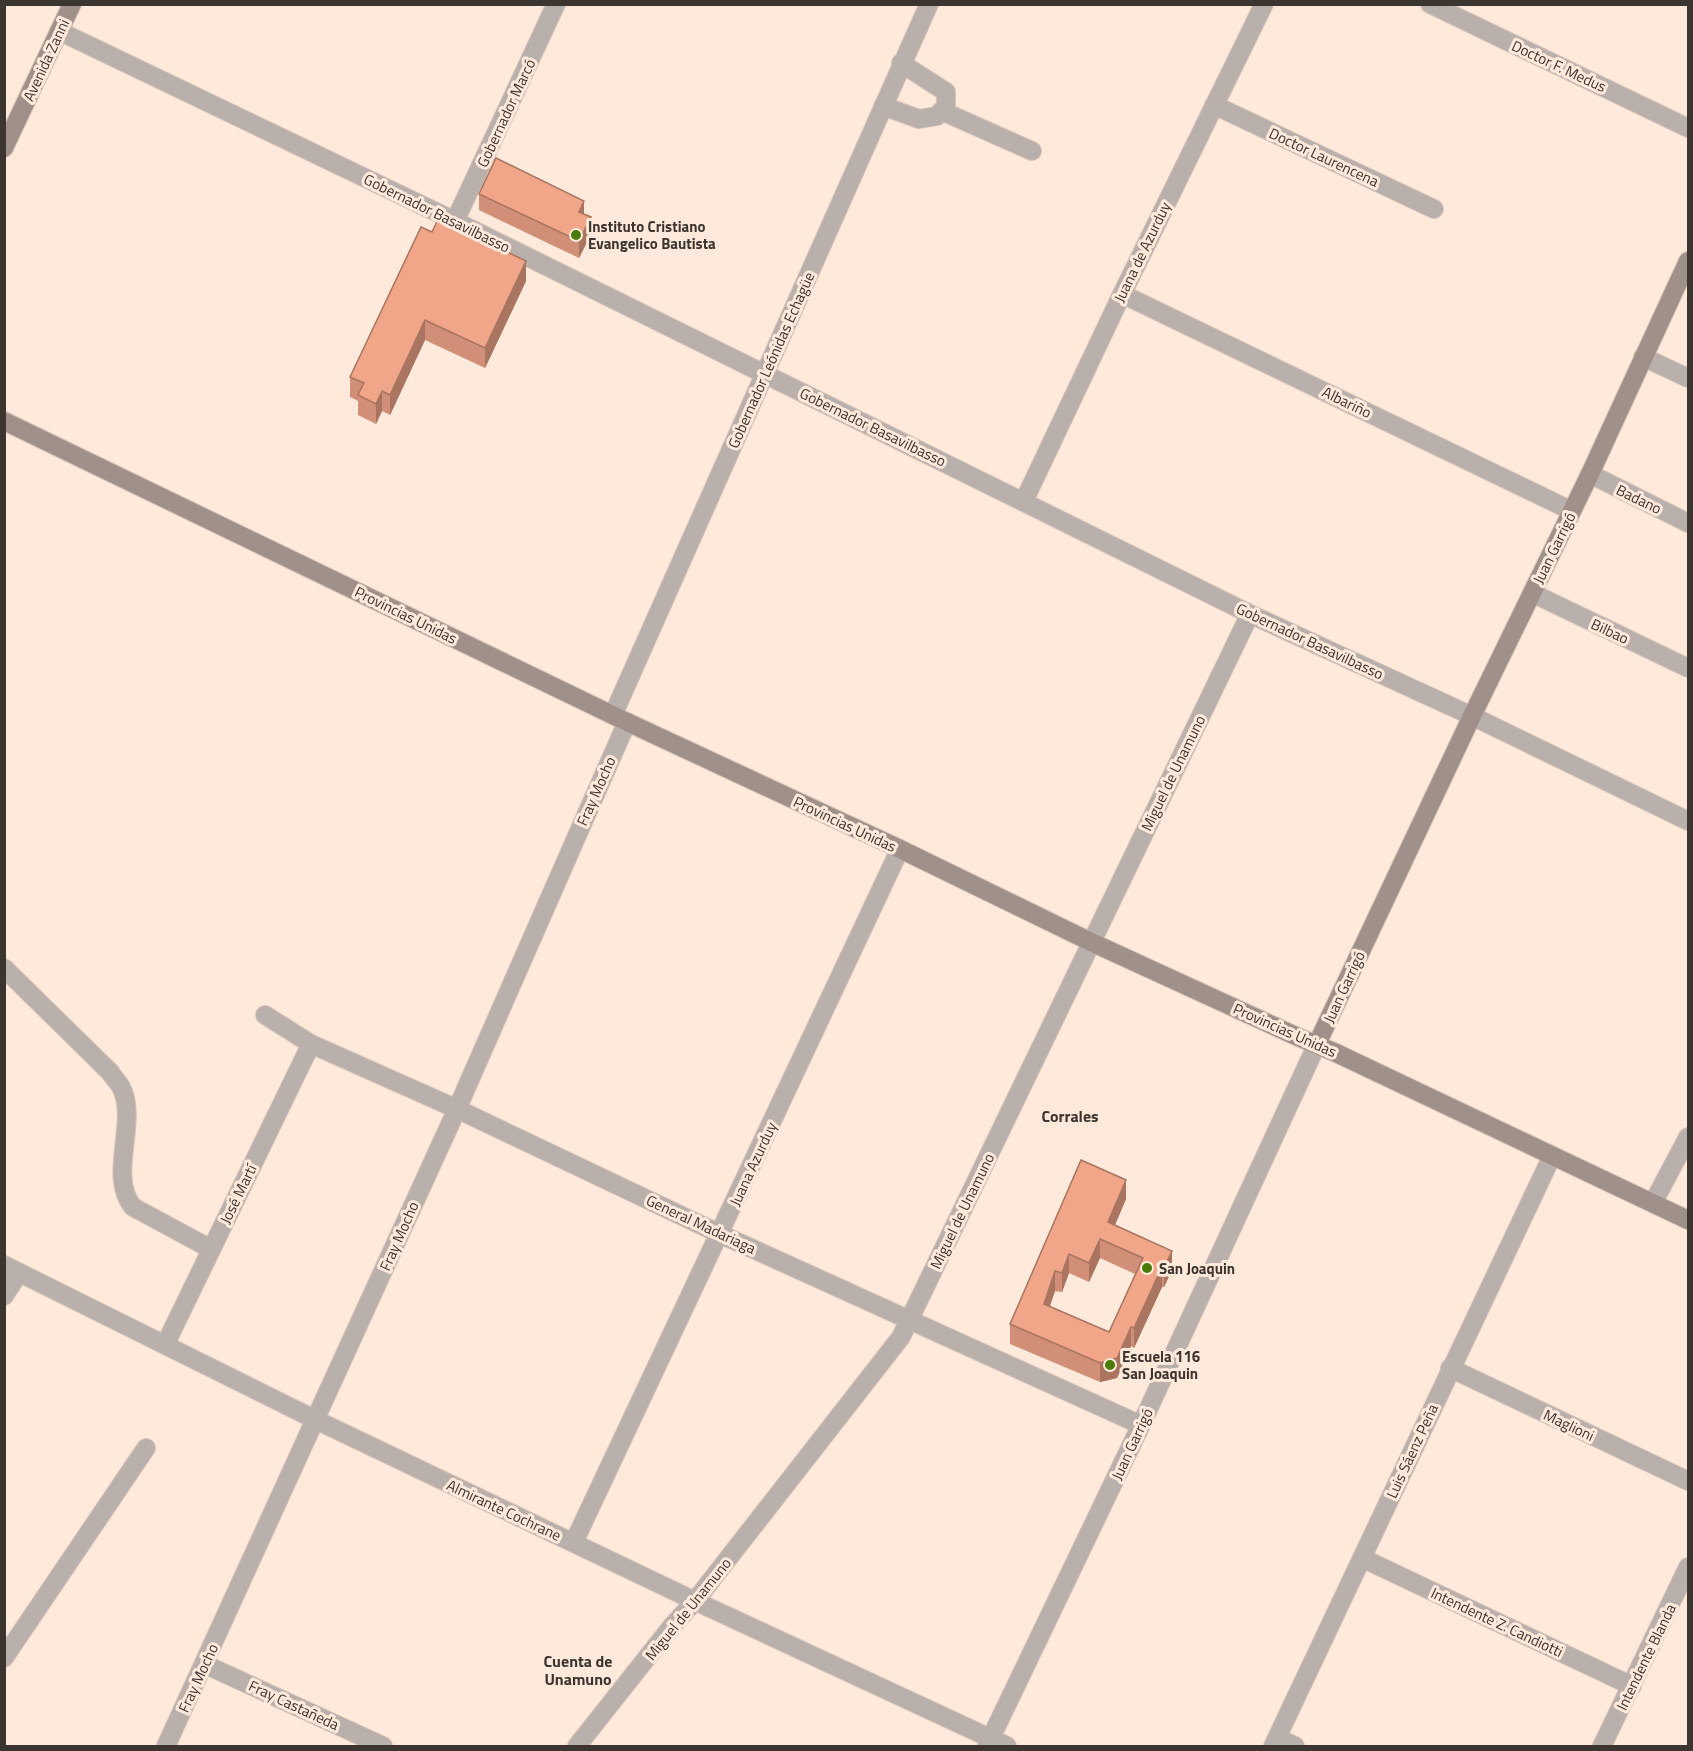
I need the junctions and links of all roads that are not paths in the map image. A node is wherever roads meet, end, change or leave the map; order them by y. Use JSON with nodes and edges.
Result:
{"nodes":[{"id":1,"x":72,"y":4,"type":"edge"},
{"id":2,"x":556,"y":4,"type":"edge"},
{"id":3,"x":929,"y":4,"type":"edge"},
{"id":4,"x":1264,"y":4,"type":"edge"},
{"id":5,"x":1430,"y":4,"type":"edge"},
{"id":6,"x":59,"y":31,"type":"junction"},
{"id":7,"x":902,"y":63,"type":"junction"},
{"id":8,"x":1214,"y":105,"type":"junction"},
{"id":9,"x":883,"y":106,"type":"junction"},
{"id":10,"x":942,"y":111,"type":"junction"},
{"id":11,"x":1689,"y":128,"type":"edge"},
{"id":12,"x":4,"y":148,"type":"edge"},
{"id":13,"x":1032,"y":151,"type":"dead end"},
{"id":14,"x":1434,"y":208,"type":"dead end"},
{"id":15,"x":455,"y":221,"type":"junction"},
{"id":16,"x":1689,"y":261,"type":"edge"},
{"id":17,"x":1122,"y":294,"type":"junction"},
{"id":18,"x":1643,"y":357,"type":"junction"},
{"id":19,"x":765,"y":374,"type":"junction"},
{"id":20,"x":1689,"y":378,"type":"edge"},
{"id":21,"x":4,"y":421,"type":"edge"},
{"id":22,"x":1590,"y":474,"type":"junction"},
{"id":23,"x":1024,"y":501,"type":"junction"},
{"id":24,"x":1572,"y":511,"type":"junction"},
{"id":25,"x":1689,"y":523,"type":"edge"},
{"id":26,"x":1532,"y":593,"type":"junction"},
{"id":27,"x":1250,"y":614,"type":"junction"},
{"id":28,"x":1689,"y":668,"type":"edge"},
{"id":29,"x":1472,"y":716,"type":"junction"},
{"id":30,"x":620,"y":719,"type":"junction"},
{"id":31,"x":1689,"y":821,"type":"edge"},
{"id":32,"x":900,"y":849,"type":"junction"},
{"id":33,"x":1091,"y":942,"type":"junction"},
{"id":34,"x":4,"y":968,"type":"edge"},
{"id":35,"x":265,"y":1015,"type":"dead end"},
{"id":36,"x":311,"y":1044,"type":"junction"},
{"id":37,"x":1317,"y":1044,"type":"junction"},
{"id":38,"x":457,"y":1109,"type":"junction"},
{"id":39,"x":1689,"y":1137,"type":"edge"},
{"id":40,"x":1552,"y":1156,"type":"junction"},
{"id":41,"x":1653,"y":1203,"type":"junction"},
{"id":42,"x":1689,"y":1220,"type":"edge"},
{"id":43,"x":720,"y":1234,"type":"junction"},
{"id":44,"x":211,"y":1250,"type":"junction"},
{"id":45,"x":12,"y":1269,"type":"edge"},
{"id":46,"x":4,"y":1296,"type":"edge"},
{"id":47,"x":910,"y":1320,"type":"junction"},
{"id":48,"x":165,"y":1345,"type":"junction"},
{"id":49,"x":1450,"y":1368,"type":"junction"},
{"id":50,"x":316,"y":1420,"type":"junction"},
{"id":51,"x":1141,"y":1425,"type":"junction"},
{"id":52,"x":146,"y":1448,"type":"dead end"},
{"id":53,"x":1689,"y":1481,"type":"edge"},
{"id":54,"x":574,"y":1542,"type":"junction"},
{"id":55,"x":1362,"y":1558,"type":"junction"},
{"id":56,"x":1686,"y":1579,"type":"edge"},
{"id":57,"x":695,"y":1601,"type":"junction"},
{"id":58,"x":4,"y":1658,"type":"edge"},
{"id":59,"x":204,"y":1664,"type":"junction"},
{"id":60,"x":1632,"y":1686,"type":"junction"},
{"id":61,"x":1275,"y":1742,"type":"edge"},
{"id":62,"x":995,"y":1744,"type":"edge"},
{"id":63,"x":166,"y":1746,"type":"edge"},
{"id":64,"x":383,"y":1746,"type":"edge"},
{"id":65,"x":577,"y":1746,"type":"edge"},
{"id":66,"x":1295,"y":1746,"type":"edge"},
{"id":67,"x":1602,"y":1746,"type":"edge"}],
"edges":[{"from":1,"to":6,"type":"street","name":"Avenida Zanni"},
{"from":2,"to":15,"type":"street","name":"Gobernador Marcó"},
{"from":3,"to":7,"type":"street","name":"Gobernador Leónidas Echagüe"},
{"from":4,"to":8,"type":"street","name":"Juana de Azurduy"},
{"from":5,"to":11,"type":"street","name":"Doctor F. Medus"},
{"from":6,"to":12,"type":"street","name":"Avenida Zanni"},
{"from":6,"to":15,"type":"street","name":"Gobernador Basavilbasso"},
{"from":7,"to":9,"type":"street","name":"Gobernador Leónidas Echagüe"},
{"from":7,"to":10,"type":"street"},
{"from":8,"to":14,"type":"street","name":"Doctor Laurencena"},
{"from":8,"to":17,"type":"street","name":"Juana de Azurduy"},
{"from":9,"to":10,"type":"street"},
{"from":9,"to":19,"type":"street","name":"Gobernador Leónidas Echagüe"},
{"from":10,"to":13,"type":"street"},
{"from":15,"to":19,"type":"street","name":"Gobernador Basavilbasso"},
{"from":16,"to":18,"type":"street","name":"Juan Garrigó"},
{"from":17,"to":23,"type":"street","name":"Juana de Azurduy"},
{"from":17,"to":24,"type":"street","name":"Albariño"},
{"from":18,"to":20,"type":"street"},
{"from":18,"to":22,"type":"street","name":"Juan Garrigó"},
{"from":19,"to":23,"type":"street","name":"Gobernador Basavilbasso"},
{"from":19,"to":30,"type":"street","name":"Gobernador Leónidas Echagüe"},
{"from":21,"to":30,"type":"street","name":"Provincias Unidas"},
{"from":22,"to":24,"type":"street","name":"Juan Garrigó"},
{"from":22,"to":25,"type":"street","name":"Badano"},
{"from":23,"to":27,"type":"street","name":"Gobernador Basavilbasso"},
{"from":24,"to":26,"type":"street","name":"Juan Garrigó"},
{"from":26,"to":28,"type":"street","name":"Bilbao"},
{"from":26,"to":29,"type":"street","name":"Juan Garrigó"},
{"from":27,"to":29,"type":"street","name":"Gobernador Basavilbasso"},
{"from":27,"to":33,"type":"street","name":"Miguel de Unamuno"},
{"from":29,"to":31,"type":"street","name":"Gobernador Basavilbasso"},
{"from":29,"to":37,"type":"street","name":"Juan Garrigó"},
{"from":30,"to":32,"type":"street","name":"Provincias Unidas"},
{"from":30,"to":38,"type":"street","name":"Fray Mocho"},
{"from":32,"to":33,"type":"street","name":"Provincias Unidas"},
{"from":32,"to":43,"type":"street","name":"Juana Azurduy"},
{"from":33,"to":37,"type":"street","name":"Provincias Unidas"},
{"from":33,"to":47,"type":"street","name":"Miguel de Unamuno"},
{"from":34,"to":44,"type":"street"},
{"from":35,"to":36,"type":"street","name":"General Madariaga"},
{"from":36,"to":38,"type":"street","name":"General Madariaga"},
{"from":36,"to":44,"type":"street","name":"José Martí"},
{"from":37,"to":40,"type":"street","name":"Provincias Unidas"},
{"from":37,"to":51,"type":"street","name":"Juan Garrigó"},
{"from":38,"to":43,"type":"street","name":"General Madariaga"},
{"from":38,"to":50,"type":"street","name":"Fray Mocho"},
{"from":39,"to":41,"type":"street"},
{"from":40,"to":41,"type":"street","name":"Provincias Unidas"},
{"from":40,"to":49,"type":"street","name":"Luis Sáenz Peña"},
{"from":41,"to":42,"type":"street","name":"Provincias Unidas"},
{"from":43,"to":47,"type":"street","name":"General Madariaga"},
{"from":43,"to":54,"type":"street","name":"Juana Azurduy"},
{"from":44,"to":48,"type":"street","name":"José Martí"},
{"from":45,"to":46,"type":"street"},
{"from":45,"to":48,"type":"street","name":"Almirante Cochrane"},
{"from":47,"to":51,"type":"street","name":"General Madariaga"},
{"from":47,"to":57,"type":"street","name":"Miguel de Unamuno"},
{"from":48,"to":50,"type":"street","name":"Almirante Cochrane"},
{"from":49,"to":53,"type":"street","name":"Maglioni"},
{"from":49,"to":55,"type":"street","name":"Luis Sáenz Peña"},
{"from":50,"to":54,"type":"street","name":"Almirante Cochrane"},
{"from":50,"to":59,"type":"street","name":"Fray Mocho"},
{"from":51,"to":62,"type":"street","name":"Juan Garrigó"},
{"from":52,"to":58,"type":"street"},
{"from":54,"to":57,"type":"street","name":"Almirante Cochrane"},
{"from":55,"to":60,"type":"street","name":"Intendente Z. Candiotti"},
{"from":55,"to":61,"type":"street","name":"Luis Sáenz Peña"},
{"from":56,"to":60,"type":"street","name":"Intendente Blanda"},
{"from":57,"to":62,"type":"street","name":"Almirante Cochrane"},
{"from":57,"to":65,"type":"street","name":"Miguel de Unamuno"},
{"from":59,"to":63,"type":"street","name":"Fray Mocho"},
{"from":59,"to":64,"type":"street","name":"Fray Castañeda"},
{"from":60,"to":67,"type":"street","name":"Intendente Blanda"},
{"from":61,"to":66,"type":"street"}]}
